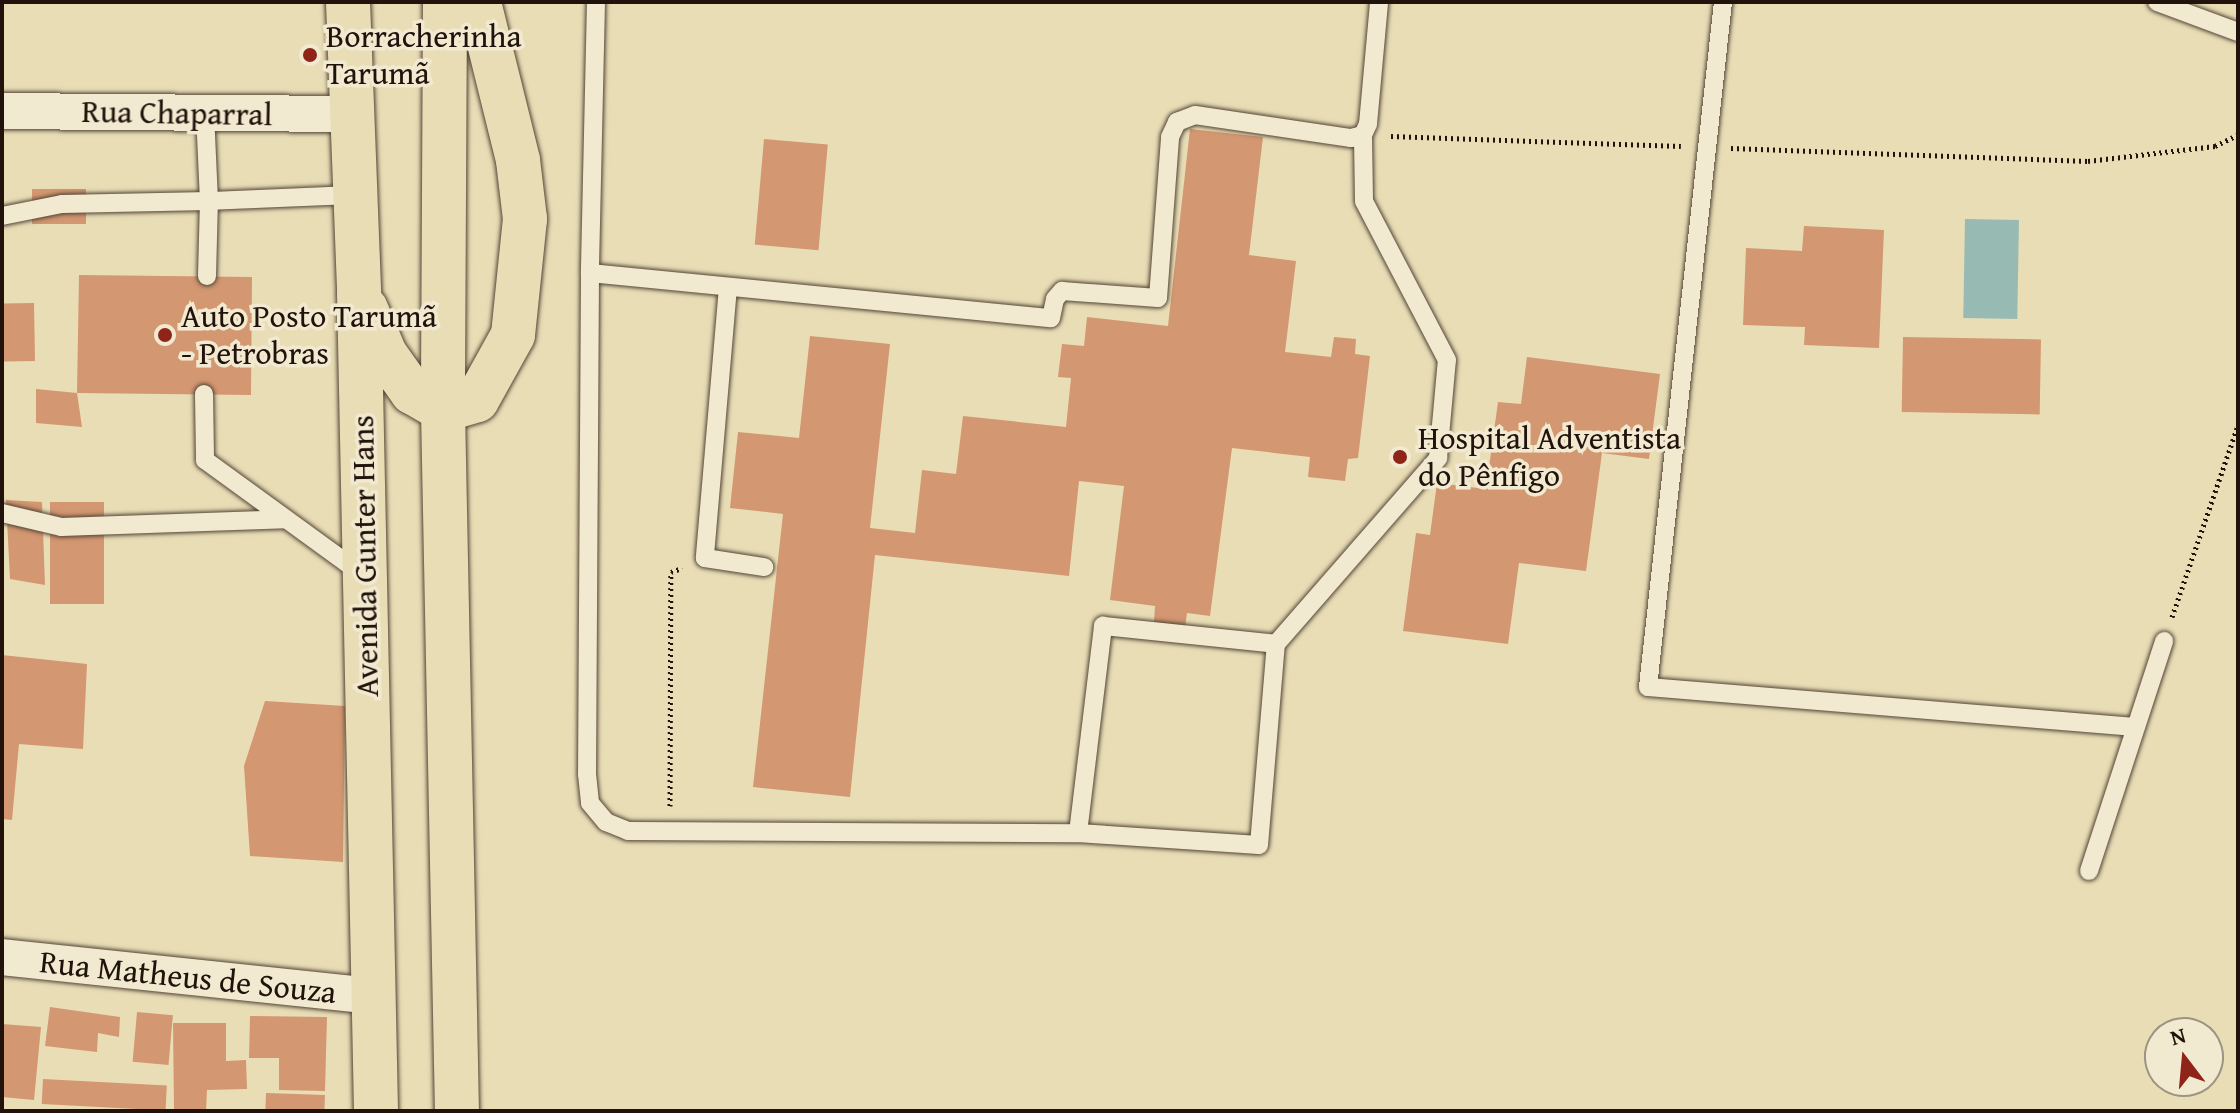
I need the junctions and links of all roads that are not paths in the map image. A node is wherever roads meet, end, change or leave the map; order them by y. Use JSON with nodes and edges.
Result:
{"nodes":[{"id":1,"x":348,"y":2,"type":"edge"},
{"id":2,"x":445,"y":2,"type":"edge"},
{"id":3,"x":479,"y":2,"type":"edge"},
{"id":4,"x":596,"y":2,"type":"edge"},
{"id":5,"x":1379,"y":2,"type":"edge"},
{"id":6,"x":1723,"y":2,"type":"edge"},
{"id":7,"x":2157,"y":2,"type":"edge"},
{"id":8,"x":2238,"y":32,"type":"edge"},
{"id":9,"x":2,"y":111,"type":"edge"},
{"id":10,"x":205,"y":113,"type":"junction"},
{"id":11,"x":352,"y":114,"type":"junction"},
{"id":12,"x":1363,"y":135,"type":"junction"},
{"id":13,"x":355,"y":195,"type":"junction"},
{"id":14,"x":209,"y":201,"type":"junction"},
{"id":15,"x":2,"y":216,"type":"edge"},
{"id":16,"x":590,"y":273,"type":"junction"},
{"id":17,"x":207,"y":276,"type":"dead end"},
{"id":18,"x":728,"y":287,"type":"junction"},
{"id":19,"x":359,"y":292,"type":"junction"},
{"id":20,"x":204,"y":394,"type":"dead end"},
{"id":21,"x":443,"y":410,"type":"junction"},
{"id":22,"x":2,"y":513,"type":"edge"},
{"id":23,"x":285,"y":519,"type":"junction"},
{"id":24,"x":764,"y":567,"type":"dead end"},
{"id":25,"x":365,"y":577,"type":"junction"},
{"id":26,"x":2164,"y":641,"type":"road end"},
{"id":27,"x":1276,"y":644,"type":"junction"},
{"id":28,"x":2135,"y":727,"type":"junction"},
{"id":29,"x":1078,"y":833,"type":"junction"},
{"id":30,"x":2089,"y":871,"type":"dead end"},
{"id":31,"x":2,"y":957,"type":"edge"},
{"id":32,"x":375,"y":996,"type":"junction"},
{"id":33,"x":376,"y":1111,"type":"edge"},
{"id":34,"x":457,"y":1111,"type":"edge"}],
"edges":[{"from":1,"to":11,"type":"main road","name":"Avenida Gunter Hans"},
{"from":2,"to":21,"type":"main road"},
{"from":3,"to":21,"type":"main road"},
{"from":4,"to":16,"type":"lane"},
{"from":5,"to":12,"type":"lane"},
{"from":6,"to":28,"type":"lane"},
{"from":7,"to":8,"type":"lane"},
{"from":9,"to":10,"type":"street","name":"Rua Chaparral"},
{"from":10,"to":11,"type":"street","name":"Rua Chaparral"},
{"from":10,"to":14,"type":"lane"},
{"from":11,"to":13,"type":"main road","name":"Avenida Gunter Hans"},
{"from":12,"to":18,"type":"lane"},
{"from":12,"to":27,"type":"lane"},
{"from":13,"to":14,"type":"lane"},
{"from":13,"to":19,"type":"main road","name":"Avenida Gunter Hans"},
{"from":14,"to":15,"type":"lane"},
{"from":14,"to":17,"type":"lane"},
{"from":16,"to":18,"type":"lane"},
{"from":16,"to":29,"type":"lane"},
{"from":18,"to":24,"type":"lane"},
{"from":19,"to":21,"type":"main road"},
{"from":19,"to":25,"type":"main road","name":"Avenida Gunter Hans"},
{"from":20,"to":23,"type":"lane"},
{"from":21,"to":34,"type":"main road"},
{"from":22,"to":23,"type":"lane"},
{"from":23,"to":25,"type":"lane"},
{"from":25,"to":32,"type":"main road","name":"Avenida Gunter Hans"},
{"from":26,"to":28,"type":"lane"},
{"from":27,"to":29,"type":"lane"},
{"from":27,"to":29,"type":"lane"},
{"from":28,"to":30,"type":"lane"},
{"from":31,"to":32,"type":"street","name":"Rua Matheus de Souza"},
{"from":32,"to":33,"type":"main road","name":"Avenida Gunter Hans"}]}
